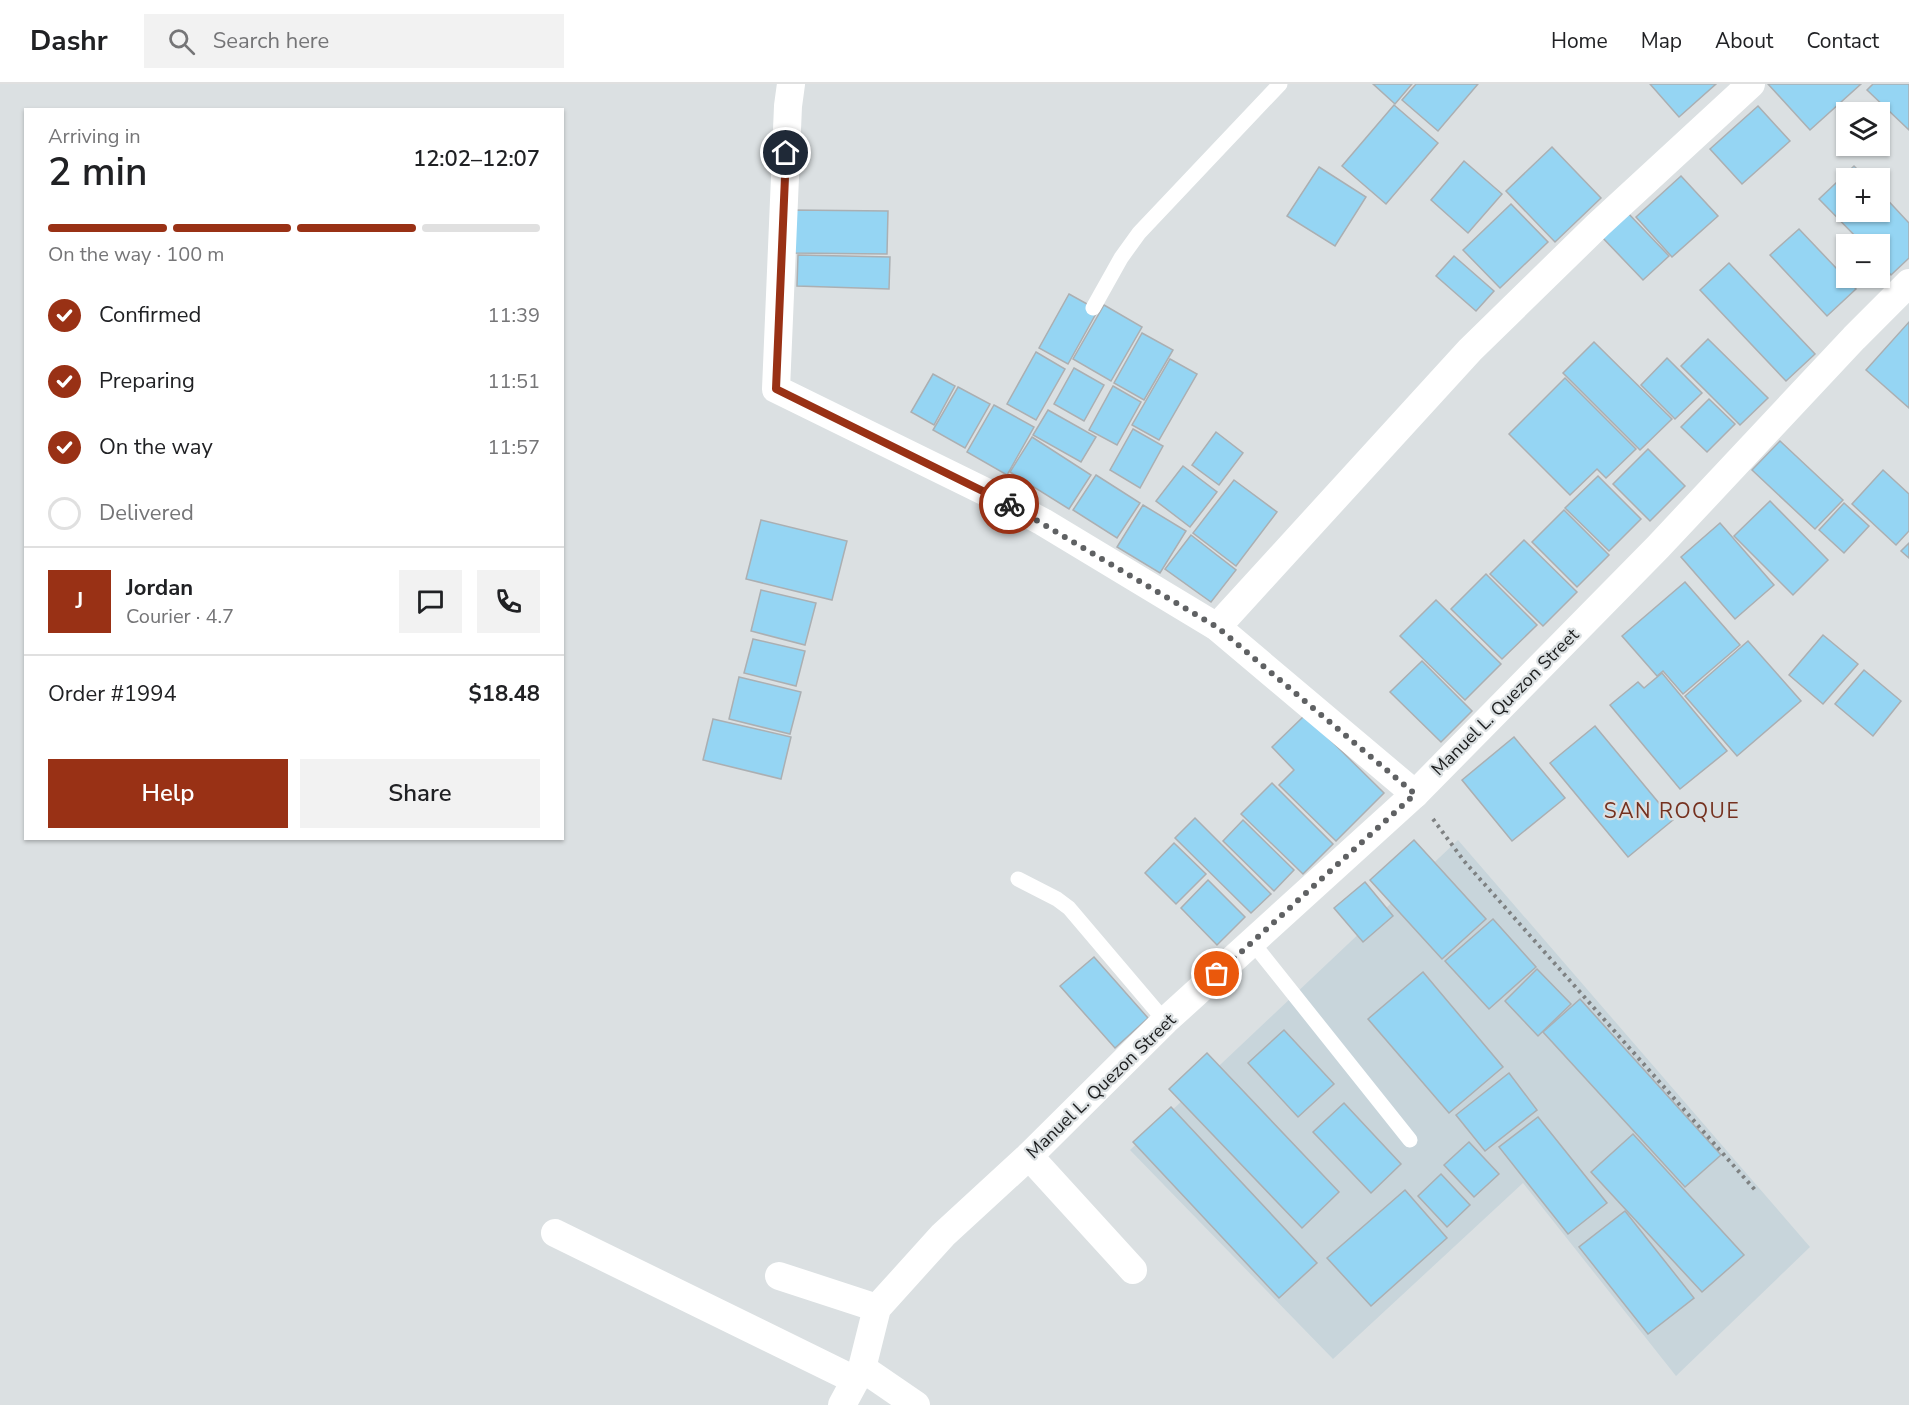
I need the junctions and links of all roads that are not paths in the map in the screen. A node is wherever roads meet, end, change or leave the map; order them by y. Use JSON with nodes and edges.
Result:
{"nodes":[{"id":1,"x":791,"y":84,"type":"edge"},
{"id":2,"x":1280,"y":84,"type":"edge"},
{"id":3,"x":1751,"y":84,"type":"edge"},
{"id":4,"x":1909,"y":284,"type":"edge"},
{"id":5,"x":1093,"y":308,"type":"dead end"},
{"id":6,"x":1217,"y":627,"type":"junction"},
{"id":7,"x":1415,"y":794,"type":"junction"},
{"id":8,"x":1018,"y":879,"type":"dead end"},
{"id":9,"x":1252,"y":942,"type":"junction"},
{"id":10,"x":1165,"y":1022,"type":"junction"},
{"id":11,"x":1410,"y":1140,"type":"dead end"},
{"id":12,"x":1029,"y":1156,"type":"junction"},
{"id":13,"x":555,"y":1233,"type":"dead end"},
{"id":14,"x":1134,"y":1270,"type":"dead end"},
{"id":15,"x":779,"y":1276,"type":"dead end"},
{"id":16,"x":877,"y":1308,"type":"junction"},
{"id":17,"x":858,"y":1374,"type":"junction"},
{"id":18,"x":842,"y":1405,"type":"edge"},
{"id":19,"x":916,"y":1405,"type":"edge"}],
"edges":[{"from":1,"to":6,"type":"street"},
{"from":2,"to":5,"type":"lane"},
{"from":3,"to":6,"type":"street"},
{"from":4,"to":7,"type":"street","name":"Manuel L. Quezon Street"},
{"from":6,"to":7,"type":"street"},
{"from":7,"to":9,"type":"street","name":"Manuel L. Quezon Street"},
{"from":8,"to":10,"type":"lane"},
{"from":9,"to":10,"type":"street","name":"Manuel L. Quezon Street"},
{"from":9,"to":11,"type":"lane"},
{"from":10,"to":12,"type":"street","name":"Manuel L. Quezon Street"},
{"from":12,"to":14,"type":"street"},
{"from":12,"to":16,"type":"street","name":"Manuel L. Quezon Street"},
{"from":13,"to":17,"type":"street"},
{"from":15,"to":16,"type":"street"},
{"from":16,"to":17,"type":"street","name":"Manuel L. Quezon Street"},
{"from":17,"to":18,"type":"street","name":"Manuel L. Quezon Street"},
{"from":17,"to":19,"type":"street"}]}
